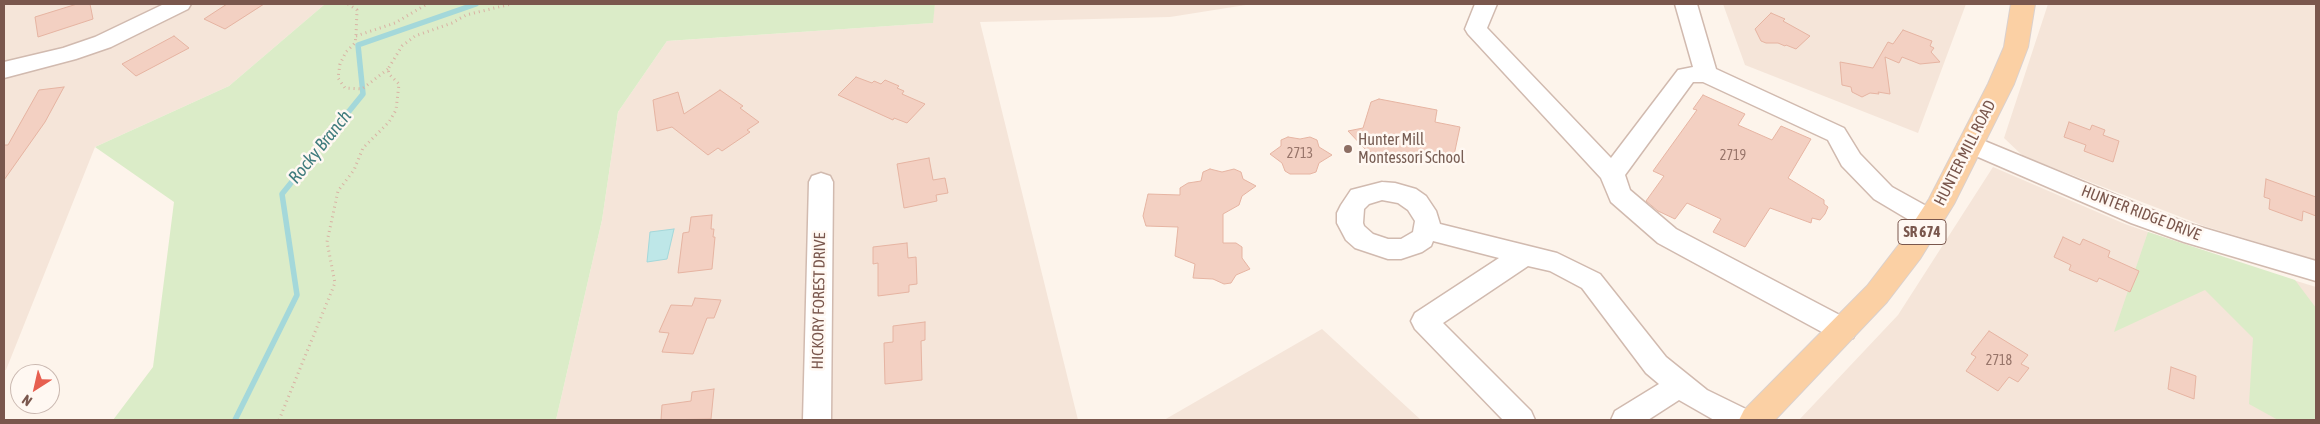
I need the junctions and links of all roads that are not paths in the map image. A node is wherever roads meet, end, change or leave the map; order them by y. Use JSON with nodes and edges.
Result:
{"nodes":[{"id":1,"x":180,"y":4,"type":"edge"},
{"id":2,"x":1486,"y":4,"type":"edge"},
{"id":3,"x":1686,"y":4,"type":"edge"},
{"id":4,"x":2024,"y":4,"type":"edge"},
{"id":5,"x":4,"y":70,"type":"edge"},
{"id":6,"x":1706,"y":74,"type":"junction"},
{"id":7,"x":1970,"y":144,"type":"junction"},
{"id":8,"x":1612,"y":174,"type":"junction"},
{"id":9,"x":821,"y":182,"type":"dead end"},
{"id":10,"x":1930,"y":220,"type":"junction"},
{"id":11,"x":1427,"y":230,"type":"dead end"},
{"id":12,"x":1524,"y":255,"type":"junction"},
{"id":13,"x":2316,"y":271,"type":"edge"},
{"id":14,"x":1843,"y":330,"type":"junction"},
{"id":15,"x":1680,"y":385,"type":"junction"},
{"id":16,"x":817,"y":420,"type":"edge"},
{"id":17,"x":1521,"y":420,"type":"edge"},
{"id":18,"x":1625,"y":420,"type":"edge"},
{"id":19,"x":1740,"y":420,"type":"edge"},
{"id":20,"x":1755,"y":420,"type":"edge"}],
"edges":[{"from":1,"to":5,"type":"street"},
{"from":2,"to":8,"type":"street"},
{"from":3,"to":6,"type":"street"},
{"from":4,"to":7,"type":"main road","name":"HUNTER MILL ROAD","number":"SR 674"},
{"from":6,"to":8,"type":"street"},
{"from":6,"to":10,"type":"street"},
{"from":7,"to":10,"type":"main road","name":"HUNTER MILL ROAD","number":"SR 674"},
{"from":7,"to":13,"type":"street","name":"HUNTER RIDGE DRIVE"},
{"from":8,"to":14,"type":"street"},
{"from":9,"to":16,"type":"street","name":"HICKORY FOREST DRIVE"},
{"from":10,"to":14,"type":"main road","name":"HUNTER MILL ROAD","number":"SR 674"},
{"from":11,"to":12,"type":"street"},
{"from":12,"to":15,"type":"street"},
{"from":12,"to":17,"type":"street"},
{"from":14,"to":20,"type":"main road","name":"HUNTER MILL ROAD","number":"SR 674"},
{"from":15,"to":18,"type":"street"},
{"from":15,"to":19,"type":"street"}]}
